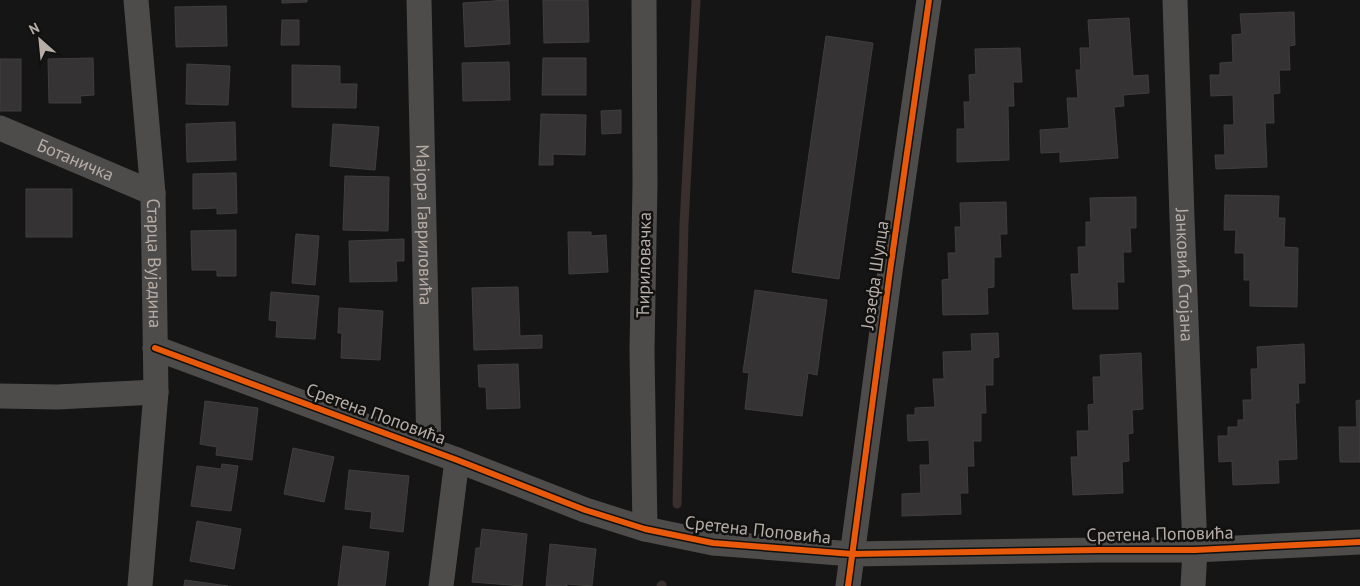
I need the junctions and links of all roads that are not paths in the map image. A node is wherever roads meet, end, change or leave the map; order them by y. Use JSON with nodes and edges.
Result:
{"nodes":[{"id":1,"x":136,"y":0,"type":"edge"},
{"id":2,"x":419,"y":0,"type":"edge"},
{"id":3,"x":644,"y":0,"type":"edge"},
{"id":4,"x":929,"y":0,"type":"edge"},
{"id":5,"x":1176,"y":0,"type":"edge"},
{"id":6,"x":0,"y":128,"type":"edge"},
{"id":7,"x":153,"y":193,"type":"junction"},
{"id":8,"x":155,"y":348,"type":"junction"},
{"id":9,"x":156,"y":392,"type":"junction"},
{"id":10,"x":0,"y":396,"type":"edge"},
{"id":11,"x":429,"y":450,"type":"junction"},
{"id":12,"x":457,"y":460,"type":"junction"},
{"id":13,"x":645,"y":530,"type":"junction"},
{"id":14,"x":1360,"y":542,"type":"edge"},
{"id":15,"x":1195,"y":550,"type":"junction"},
{"id":16,"x":852,"y":554,"type":"junction"},
{"id":17,"x":140,"y":586,"type":"edge"},
{"id":18,"x":441,"y":586,"type":"edge"},
{"id":19,"x":848,"y":586,"type":"edge"},
{"id":20,"x":1192,"y":586,"type":"edge"}],
"edges":[{"from":1,"to":7,"type":"street","name":"Старца Вујадина"},
{"from":2,"to":11,"type":"street","name":"Мајора Гавриловића"},
{"from":3,"to":13,"type":"street","name":"Ћириловачка"},
{"from":4,"to":16,"type":"street","name":"Јозефа Шулца"},
{"from":5,"to":15,"type":"street","name":"Јанковић Стојана"},
{"from":6,"to":7,"type":"street","name":"Ботаничка"},
{"from":7,"to":8,"type":"street","name":"Старца Вујадина"},
{"from":8,"to":9,"type":"street","name":"Старца Вујадина"},
{"from":8,"to":11,"type":"street","name":"Сретена Поповића"},
{"from":9,"to":10,"type":"street"},
{"from":9,"to":17,"type":"street","name":"Старца Вујадина"},
{"from":11,"to":12,"type":"street","name":"Сретена Поповића"},
{"from":12,"to":13,"type":"street","name":"Сретена Поповића"},
{"from":12,"to":18,"type":"street"},
{"from":13,"to":16,"type":"street","name":"Сретена Поповића"},
{"from":14,"to":15,"type":"street","name":"Сретена Поповића"},
{"from":15,"to":16,"type":"street","name":"Сретена Поповића"},
{"from":15,"to":20,"type":"street","name":"Јанковић Стојана"},
{"from":16,"to":19,"type":"street","name":"Јозефа Шулца"}]}
